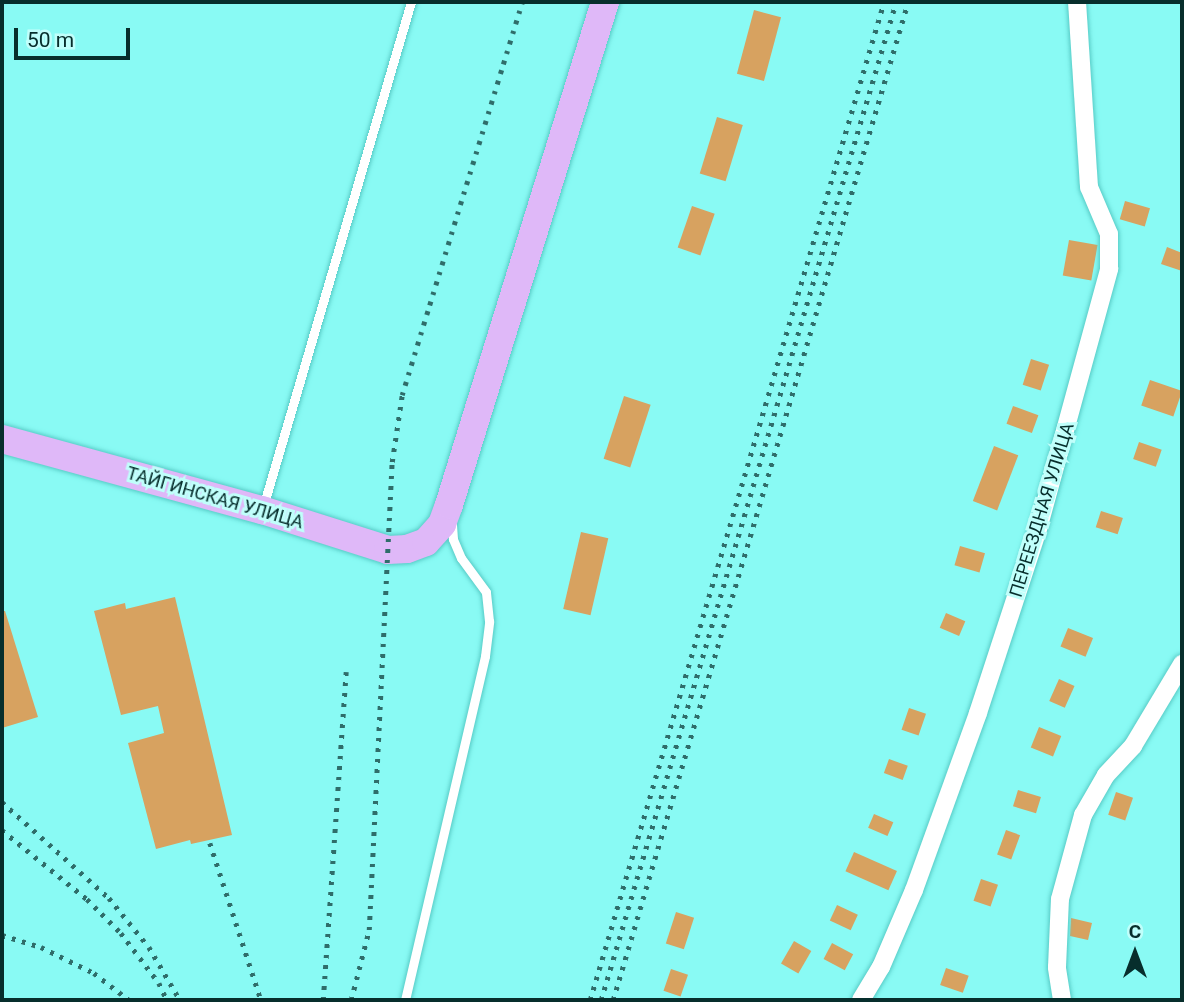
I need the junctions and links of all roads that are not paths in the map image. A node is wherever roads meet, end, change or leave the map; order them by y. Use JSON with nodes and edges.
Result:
{"nodes":[{"id":1,"x":411,"y":2,"type":"edge"},
{"id":2,"x":605,"y":2,"type":"edge"},
{"id":3,"x":1077,"y":2,"type":"edge"},
{"id":4,"x":2,"y":439,"type":"edge"},
{"id":5,"x":449,"y":505,"type":"junction"},
{"id":6,"x":262,"y":510,"type":"junction"},
{"id":7,"x":1182,"y":664,"type":"edge"},
{"id":8,"x":405,"y":1000,"type":"edge"},
{"id":9,"x":861,"y":1000,"type":"edge"},
{"id":10,"x":1062,"y":1000,"type":"edge"}],
"edges":[{"from":1,"to":6,"type":"lane"},
{"from":2,"to":5,"type":"highway"},
{"from":3,"to":9,"type":"street","name":"ПЕРЕЕЗДНАЯ УЛИЦА"},
{"from":4,"to":6,"type":"highway","name":"ТАЙГИНСКАЯ УЛИЦА"},
{"from":5,"to":6,"type":"highway","name":"ТАЙГИНСКАЯ УЛИЦА"},
{"from":5,"to":8,"type":"lane"},
{"from":7,"to":10,"type":"street"}]}
